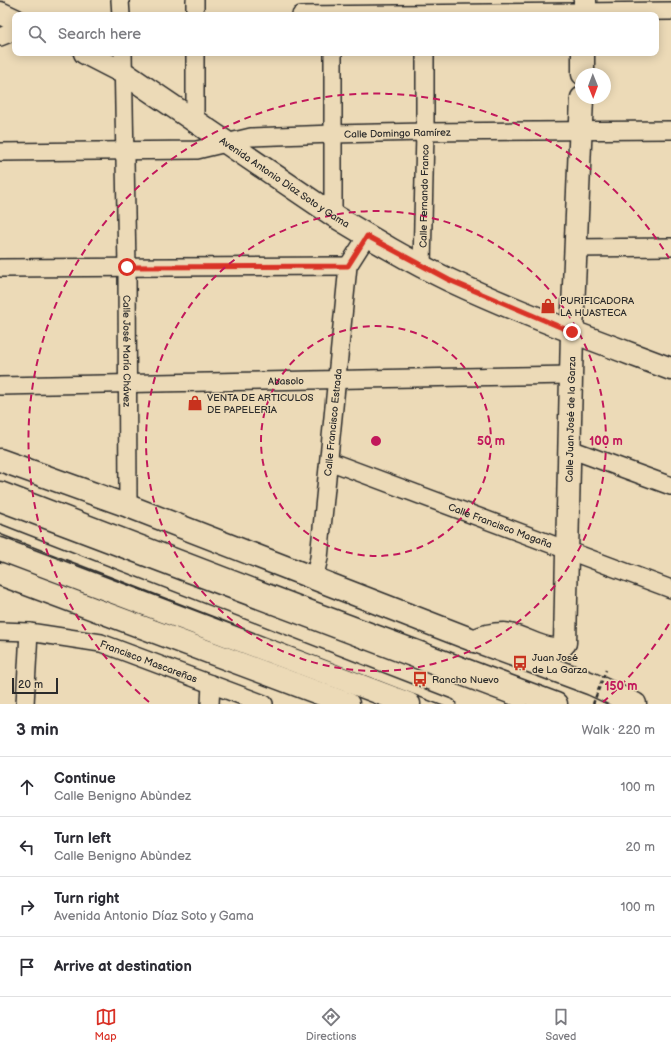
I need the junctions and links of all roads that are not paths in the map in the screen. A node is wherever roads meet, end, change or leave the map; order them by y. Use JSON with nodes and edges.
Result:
{"nodes":[{"id":1,"x":120,"y":0,"type":"edge"},
{"id":2,"x":195,"y":0,"type":"edge"},
{"id":3,"x":424,"y":9,"type":"edge"},
{"id":4,"x":585,"y":9,"type":"edge"},
{"id":5,"x":333,"y":10,"type":"edge"},
{"id":6,"x":671,"y":11,"type":"edge"},
{"id":7,"x":121,"y":12,"type":"edge"},
{"id":8,"x":195,"y":12,"type":"edge"},
{"id":9,"x":320,"y":12,"type":"edge"},
{"id":10,"x":0,"y":14,"type":"edge"},
{"id":11,"x":12,"y":19,"type":"edge"},
{"id":12,"x":12,"y":32,"type":"edge"},
{"id":13,"x":0,"y":37,"type":"edge"},
{"id":14,"x":96,"y":56,"type":"edge"},
{"id":15,"x":195,"y":56,"type":"edge"},
{"id":16,"x":333,"y":56,"type":"edge"},
{"id":17,"x":425,"y":56,"type":"edge"},
{"id":18,"x":583,"y":56,"type":"edge"},
{"id":19,"x":123,"y":63,"type":"edge"},
{"id":20,"x":583,"y":68,"type":"edge"},
{"id":21,"x":582,"y":104,"type":"edge"},
{"id":22,"x":195,"y":122,"type":"junction"},
{"id":23,"x":581,"y":130,"type":"junction"},
{"id":24,"x":671,"y":130,"type":"edge"},
{"id":25,"x":425,"y":132,"type":"junction"},
{"id":26,"x":333,"y":134,"type":"junction"},
{"id":27,"x":226,"y":143,"type":"junction"},
{"id":28,"x":125,"y":151,"type":"junction"},
{"id":29,"x":0,"y":152,"type":"edge"},
{"id":30,"x":333,"y":215,"type":"junction"},
{"id":31,"x":367,"y":236,"type":"junction"},
{"id":32,"x":671,"y":247,"type":"edge"},
{"id":33,"x":576,"y":248,"type":"junction"},
{"id":34,"x":348,"y":266,"type":"junction"},
{"id":35,"x":422,"y":266,"type":"junction"},
{"id":36,"x":127,"y":267,"type":"junction"},
{"id":37,"x":0,"y":268,"type":"edge"},
{"id":38,"x":572,"y":332,"type":"junction"},
{"id":39,"x":671,"y":369,"type":"edge"},
{"id":40,"x":571,"y":375,"type":"junction"},
{"id":41,"x":337,"y":380,"type":"junction"},
{"id":42,"x":128,"y":384,"type":"junction"},
{"id":43,"x":0,"y":386,"type":"edge"},
{"id":44,"x":570,"y":449,"type":"junction"},
{"id":45,"x":0,"y":460,"type":"edge"},
{"id":46,"x":329,"y":461,"type":"junction"},
{"id":47,"x":671,"y":486,"type":"edge"},
{"id":48,"x":0,"y":493,"type":"edge"},
{"id":49,"x":128,"y":506,"type":"junction"},
{"id":50,"x":0,"y":507,"type":"edge"},
{"id":51,"x":0,"y":529,"type":"edge"},
{"id":52,"x":0,"y":549,"type":"edge"},
{"id":53,"x":568,"y":550,"type":"junction"},
{"id":54,"x":0,"y":574,"type":"edge"},
{"id":55,"x":314,"y":579,"type":"junction"},
{"id":56,"x":671,"y":589,"type":"edge"},
{"id":57,"x":0,"y":631,"type":"edge"},
{"id":58,"x":29,"y":632,"type":"junction"},
{"id":59,"x":474,"y":641,"type":"junction"},
{"id":60,"x":211,"y":684,"type":"junction"},
{"id":61,"x":334,"y":701,"type":"edge"},
{"id":62,"x":25,"y":704,"type":"edge"},
{"id":63,"x":210,"y":704,"type":"edge"},
{"id":64,"x":264,"y":704,"type":"edge"},
{"id":65,"x":409,"y":704,"type":"edge"},
{"id":66,"x":451,"y":704,"type":"edge"},
{"id":67,"x":522,"y":704,"type":"edge"},
{"id":68,"x":556,"y":704,"type":"edge"},
{"id":69,"x":635,"y":704,"type":"edge"}],
"edges":[{"from":1,"to":7,"type":"street"},
{"from":2,"to":8,"type":"street"},
{"from":3,"to":4,"type":"street"},
{"from":3,"to":5,"type":"street"},
{"from":4,"to":6,"type":"street"},
{"from":5,"to":9,"type":"street"},
{"from":10,"to":11,"type":"main road"},
{"from":12,"to":13,"type":"street"},
{"from":14,"to":19,"type":"main road","name":"Avenida Antonio Díaz Soto y Gama"},
{"from":15,"to":22,"type":"street"},
{"from":16,"to":26,"type":"street"},
{"from":17,"to":25,"type":"street","name":"Calle Fernando Franco"},
{"from":18,"to":20,"type":"main road"},
{"from":19,"to":22,"type":"main road","name":"Avenida Antonio Díaz Soto y Gama"},
{"from":19,"to":28,"type":"street","name":"Calle José María Chávez"},
{"from":21,"to":23,"type":"main road","name":"Calle Juan José de la Garza"},
{"from":22,"to":27,"type":"main road","name":"Avenida Antonio Díaz Soto y Gama"},
{"from":23,"to":24,"type":"street","name":"Calle Domingo Ramírez"},
{"from":23,"to":25,"type":"street","name":"Calle Domingo Ramírez"},
{"from":23,"to":33,"type":"main road","name":"Calle Juan José de la Garza"},
{"from":25,"to":26,"type":"street","name":"Calle Domingo Ramírez"},
{"from":25,"to":35,"type":"street","name":"Calle Fernando Franco"},
{"from":26,"to":27,"type":"street","name":"Calle Domingo Ramírez"},
{"from":26,"to":30,"type":"street"},
{"from":27,"to":28,"type":"street","name":"Calle Domingo Ramírez"},
{"from":27,"to":30,"type":"main road","name":"Avenida Antonio Díaz Soto y Gama"},
{"from":28,"to":29,"type":"street","name":"Calle Domingo Ramírez"},
{"from":28,"to":36,"type":"street","name":"Calle José María Chávez"},
{"from":30,"to":31,"type":"main road","name":"Avenida Antonio Díaz Soto y Gama"},
{"from":31,"to":34,"type":"street"},
{"from":31,"to":35,"type":"main road","name":"Avenida Antonio Díaz Soto y Gama"},
{"from":32,"to":33,"type":"street"},
{"from":33,"to":38,"type":"main road","name":"Calle Juan José de la Garza"},
{"from":34,"to":36,"type":"street"},
{"from":34,"to":41,"type":"street","name":"Calle Francisco Estrada"},
{"from":35,"to":38,"type":"main road","name":"Avenida Antonio Díaz Soto y Gama"},
{"from":36,"to":37,"type":"street"},
{"from":36,"to":42,"type":"street","name":"Calle José María Chávez"},
{"from":38,"to":39,"type":"main road","name":"Avenida Antonio Díaz Soto y Gama"},
{"from":38,"to":40,"type":"main road","name":"Calle Juan José de la Garza"},
{"from":40,"to":41,"type":"street","name":"Abasolo"},
{"from":40,"to":44,"type":"main road","name":"Calle Juan José de la Garza"},
{"from":41,"to":42,"type":"street","name":"Abasolo"},
{"from":41,"to":46,"type":"street","name":"Calle Francisco Estrada"},
{"from":42,"to":43,"type":"street","name":"Abasolo"},
{"from":42,"to":49,"type":"street","name":"Calle José María Chávez"},
{"from":44,"to":47,"type":"street"},
{"from":44,"to":53,"type":"main road","name":"Calle Juan José de la Garza"},
{"from":45,"to":49,"type":"main road"},
{"from":46,"to":53,"type":"street","name":"Calle Francisco Magaña"},
{"from":46,"to":55,"type":"street","name":"Calle Francisco Estrada"},
{"from":48,"to":68,"type":"main road"},
{"from":49,"to":55,"type":"main road"},
{"from":50,"to":67,"type":"lane"},
{"from":51,"to":66,"type":"lane"},
{"from":52,"to":65,"type":"main road"},
{"from":53,"to":56,"type":"street","name":"Calle Francisco Magaña"},
{"from":53,"to":59,"type":"main road","name":"Calle Juan José de la Garza"},
{"from":54,"to":61,"type":"main road"},
{"from":55,"to":59,"type":"main road"},
{"from":57,"to":58,"type":"street","name":"Francisco Mascareñas"},
{"from":58,"to":60,"type":"street","name":"Francisco Mascareñas"},
{"from":58,"to":62,"type":"street"},
{"from":59,"to":69,"type":"main road"},
{"from":60,"to":63,"type":"street"},
{"from":60,"to":64,"type":"street","name":"Francisco Mascareñas"}]}
